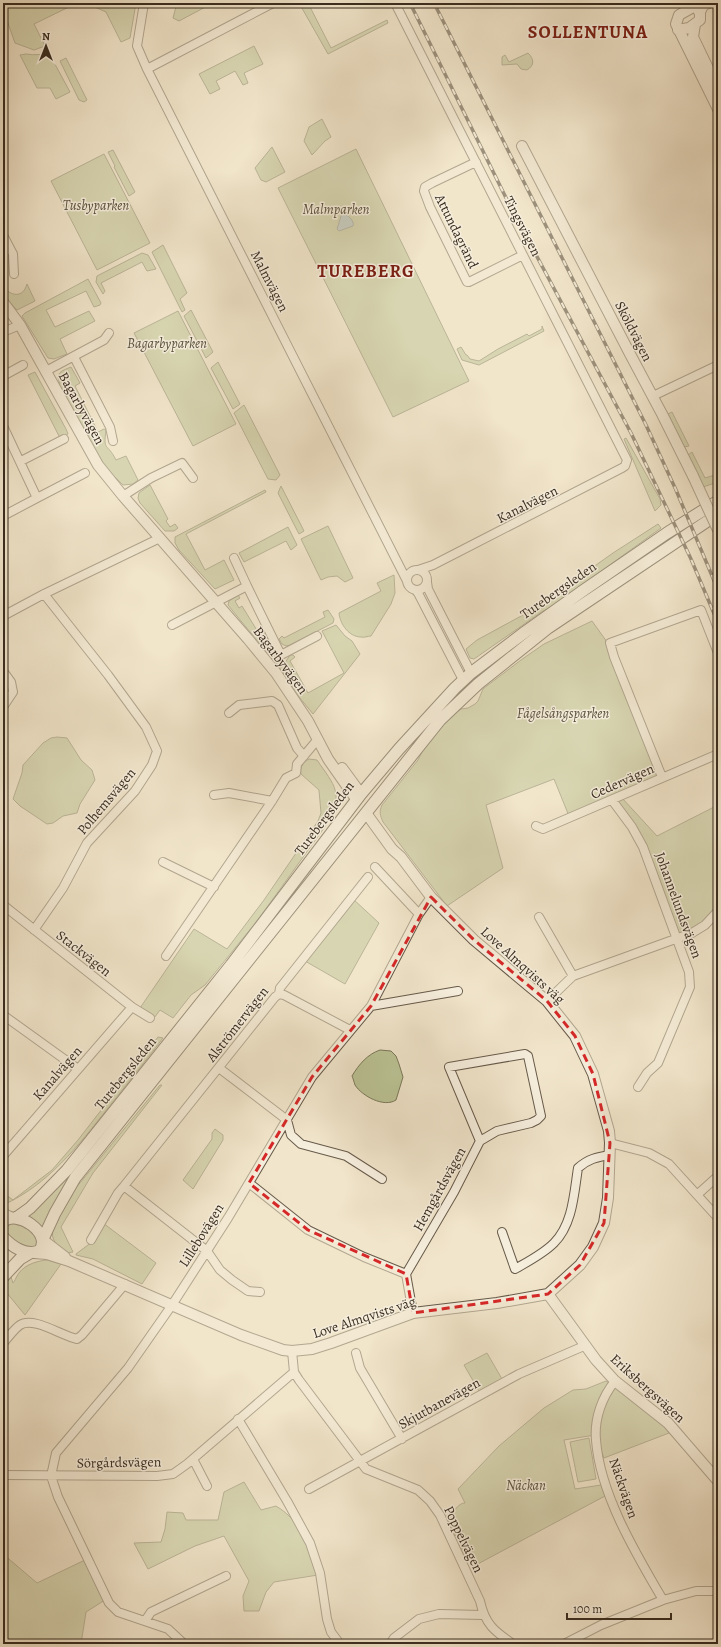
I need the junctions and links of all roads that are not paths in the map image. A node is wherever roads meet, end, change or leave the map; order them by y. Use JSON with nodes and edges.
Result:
{"nodes":[{"id":1,"x":144,"y":3,"type":"edge"},
{"id":2,"x":273,"y":3,"type":"edge"},
{"id":3,"x":395,"y":3,"type":"edge"},
{"id":4,"x":711,"y":3,"type":"edge"},
{"id":5,"x":694,"y":7,"type":"edge"},
{"id":6,"x":695,"y":24,"type":"junction"},
{"id":7,"x":678,"y":30,"type":"junction"},
{"id":8,"x":147,"y":69,"type":"junction"},
{"id":9,"x":718,"y":89,"type":"edge"},
{"id":10,"x":718,"y":109,"type":"edge"},
{"id":11,"x":522,"y":146,"type":"dead end"},
{"id":12,"x":476,"y":162,"type":"junction"},
{"id":13,"x":3,"y":235,"type":"edge"},
{"id":14,"x":523,"y":255,"type":"junction"},
{"id":15,"x":14,"y":274,"type":"dead end"},
{"id":16,"x":3,"y":302,"type":"edge"},
{"id":17,"x":20,"y":325,"type":"junction"},
{"id":18,"x":3,"y":332,"type":"edge"},
{"id":19,"x":109,"y":334,"type":"dead end"},
{"id":20,"x":74,"y":357,"type":"junction"},
{"id":21,"x":23,"y":365,"type":"dead end"},
{"id":22,"x":718,"y":365,"type":"edge"},
{"id":23,"x":46,"y":371,"type":"junction"},
{"id":24,"x":3,"y":376,"type":"edge"},
{"id":25,"x":653,"y":396,"type":"junction"},
{"id":26,"x":3,"y":426,"type":"edge"},
{"id":27,"x":64,"y":439,"type":"dead end"},
{"id":28,"x":113,"y":441,"type":"dead end"},
{"id":29,"x":627,"y":460,"type":"joint"},
{"id":30,"x":21,"y":461,"type":"junction"},
{"id":31,"x":86,"y":474,"type":"dead end"},
{"id":32,"x":193,"y":478,"type":"dead end"},
{"id":33,"x":123,"y":496,"type":"junction"},
{"id":34,"x":37,"y":498,"type":"junction"},
{"id":35,"x":718,"y":501,"type":"edge"},
{"id":36,"x":718,"y":514,"type":"edge"},
{"id":37,"x":3,"y":516,"type":"edge"},
{"id":38,"x":718,"y":530,"type":"edge"},
{"id":39,"x":160,"y":538,"type":"junction"},
{"id":40,"x":234,"y":558,"type":"dead end"},
{"id":41,"x":433,"y":565,"type":"junction"},
{"id":42,"x":400,"y":566,"type":"junction"},
{"id":43,"x":416,"y":570,"type":"junction"},
{"id":44,"x":427,"y":580,"type":"junction"},
{"id":45,"x":407,"y":581,"type":"junction"},
{"id":46,"x":247,"y":586,"type":"junction"},
{"id":47,"x":415,"y":590,"type":"junction"},
{"id":48,"x":44,"y":594,"type":"junction"},
{"id":49,"x":216,"y":602,"type":"junction"},
{"id":50,"x":3,"y":616,"type":"edge"},
{"id":51,"x":172,"y":626,"type":"dead end"},
{"id":52,"x":317,"y":636,"type":"dead end"},
{"id":53,"x":718,"y":653,"type":"edge"},
{"id":54,"x":3,"y":671,"type":"edge"},
{"id":55,"x":467,"y":676,"type":"junction"},
{"id":56,"x":475,"y":687,"type":"junction"},
{"id":57,"x":3,"y":706,"type":"edge"},
{"id":58,"x":229,"y":713,"type":"dead end"},
{"id":59,"x":318,"y":739,"type":"junction"},
{"id":60,"x":718,"y":754,"type":"edge"},
{"id":61,"x":304,"y":756,"type":"junction"},
{"id":62,"x":662,"y":777,"type":"junction"},
{"id":63,"x":214,"y":795,"type":"dead end"},
{"id":64,"x":358,"y":796,"type":"junction"},
{"id":65,"x":612,"y":800,"type":"junction"},
{"id":66,"x":272,"y":801,"type":"junction"},
{"id":67,"x":368,"y":810,"type":"junction"},
{"id":68,"x":536,"y":826,"type":"dead end"},
{"id":69,"x":163,"y":862,"type":"dead end"},
{"id":70,"x":376,"y":867,"type":"dead end"},
{"id":71,"x":368,"y":877,"type":"dead end"},
{"id":72,"x":214,"y":887,"type":"junction"},
{"id":73,"x":431,"y":897,"type":"junction"},
{"id":74,"x":3,"y":906,"type":"edge"},
{"id":75,"x":718,"y":911,"type":"edge"},
{"id":76,"x":419,"y":914,"type":"junction"},
{"id":77,"x":539,"y":917,"type":"dead end"},
{"id":78,"x":34,"y":930,"type":"junction"},
{"id":79,"x":678,"y":938,"type":"junction"},
{"id":80,"x":166,"y":956,"type":"dead end"},
{"id":81,"x":573,"y":976,"type":"junction"},
{"id":82,"x":458,"y":991,"type":"dead end"},
{"id":83,"x":279,"y":994,"type":"junction"},
{"id":84,"x":547,"y":1001,"type":"junction"},
{"id":85,"x":371,"y":1006,"type":"junction"},
{"id":86,"x":132,"y":1007,"type":"junction"},
{"id":87,"x":3,"y":1015,"type":"edge"},
{"id":88,"x":150,"y":1018,"type":"dead end"},
{"id":89,"x":350,"y":1030,"type":"junction"},
{"id":90,"x":219,"y":1068,"type":"junction"},
{"id":91,"x":78,"y":1069,"type":"junction"},
{"id":92,"x":638,"y":1087,"type":"dead end"},
{"id":93,"x":287,"y":1120,"type":"junction"},
{"id":94,"x":480,"y":1140,"type":"junction"},
{"id":95,"x":610,"y":1143,"type":"junction"},
{"id":96,"x":610,"y":1155,"type":"junction"},
{"id":97,"x":3,"y":1156,"type":"edge"},
{"id":98,"x":718,"y":1176,"type":"edge"},
{"id":99,"x":382,"y":1179,"type":"dead end"},
{"id":100,"x":249,"y":1183,"type":"junction"},
{"id":101,"x":124,"y":1186,"type":"junction"},
{"id":102,"x":698,"y":1194,"type":"junction"},
{"id":103,"x":9,"y":1217,"type":"edge"},
{"id":104,"x":718,"y":1218,"type":"edge"},
{"id":105,"x":502,"y":1232,"type":"dead end"},
{"id":106,"x":3,"y":1237,"type":"edge"},
{"id":107,"x":43,"y":1240,"type":"junction"},
{"id":108,"x":91,"y":1240,"type":"dead end"},
{"id":109,"x":207,"y":1250,"type":"junction"},
{"id":110,"x":32,"y":1253,"type":"junction"},
{"id":111,"x":69,"y":1261,"type":"junction"},
{"id":112,"x":406,"y":1274,"type":"junction"},
{"id":113,"x":3,"y":1276,"type":"edge"},
{"id":114,"x":125,"y":1284,"type":"junction"},
{"id":115,"x":260,"y":1292,"type":"dead end"},
{"id":116,"x":548,"y":1294,"type":"junction"},
{"id":117,"x":172,"y":1305,"type":"junction"},
{"id":118,"x":413,"y":1313,"type":"junction"},
{"id":119,"x":3,"y":1343,"type":"edge"},
{"id":120,"x":584,"y":1346,"type":"junction"},
{"id":121,"x":292,"y":1351,"type":"junction"},
{"id":122,"x":356,"y":1353,"type":"dead end"},
{"id":123,"x":294,"y":1372,"type":"junction"},
{"id":124,"x":615,"y":1381,"type":"junction"},
{"id":125,"x":238,"y":1419,"type":"junction"},
{"id":126,"x":402,"y":1439,"type":"junction"},
{"id":127,"x":193,"y":1459,"type":"junction"},
{"id":128,"x":360,"y":1461,"type":"junction"},
{"id":129,"x":3,"y":1475,"type":"edge"},
{"id":130,"x":51,"y":1476,"type":"junction"},
{"id":131,"x":718,"y":1481,"type":"edge"},
{"id":132,"x":206,"y":1486,"type":"dead end"},
{"id":133,"x":309,"y":1489,"type":"dead end"},
{"id":134,"x":226,"y":1576,"type":"dead end"},
{"id":135,"x":718,"y":1591,"type":"edge"},
{"id":136,"x":663,"y":1600,"type":"junction"},
{"id":137,"x":483,"y":1615,"type":"junction"},
{"id":138,"x":145,"y":1621,"type":"junction"},
{"id":139,"x":184,"y":1644,"type":"edge"},
{"id":140,"x":340,"y":1644,"type":"edge"},
{"id":141,"x":390,"y":1644,"type":"edge"},
{"id":142,"x":513,"y":1644,"type":"edge"},
{"id":143,"x":564,"y":1644,"type":"edge"}],
"edges":[{"from":1,"to":8,"type":"street","name":"Malmvägen"},
{"from":2,"to":8,"type":"street"},
{"from":3,"to":12,"type":"street","name":"Tingsvägen"},
{"from":4,"to":5,"type":"street"},
{"from":5,"to":6,"type":"street"},
{"from":5,"to":7,"type":"street"},
{"from":6,"to":7,"type":"street"},
{"from":6,"to":9,"type":"street"},
{"from":7,"to":10,"type":"street"},
{"from":8,"to":42,"type":"street","name":"Malmvägen"},
{"from":11,"to":25,"type":"street","name":"Sköldvägen"},
{"from":12,"to":14,"type":"street","name":"Tingsvägen"},
{"from":12,"to":14,"type":"street","name":"Attundagränd"},
{"from":13,"to":15,"type":"street"},
{"from":14,"to":29,"type":"street","name":"Tingsvägen"},
{"from":16,"to":17,"type":"street","name":"Bagarbyvägen"},
{"from":17,"to":18,"type":"street"},
{"from":17,"to":23,"type":"street","name":"Bagarbyvägen"},
{"from":19,"to":20,"type":"street","name":"Bagarbyvägen"},
{"from":20,"to":23,"type":"street","name":"Bagarbyvägen"},
{"from":20,"to":28,"type":"street","name":"Bagarbyvägen"},
{"from":21,"to":24,"type":"street"},
{"from":22,"to":25,"type":"street"},
{"from":23,"to":33,"type":"street","name":"Bagarbyvägen"},
{"from":25,"to":38,"type":"street","name":"Sköldvägen","bridge":true},
{"from":26,"to":30,"type":"street"},
{"from":27,"to":30,"type":"street"},
{"from":29,"to":41,"type":"street","name":"Kanalvägen"},
{"from":30,"to":34,"type":"street"},
{"from":31,"to":34,"type":"street"},
{"from":32,"to":33,"type":"street"},
{"from":33,"to":39,"type":"street","name":"Bagarbyvägen"},
{"from":34,"to":37,"type":"street"},
{"from":35,"to":55,"type":"main road","name":"Turebergsleden"},
{"from":36,"to":56,"type":"main road","name":"Turebergsleden"},
{"from":39,"to":48,"type":"street"},
{"from":39,"to":49,"type":"street","name":"Bagarbyvägen"},
{"from":40,"to":46,"type":"street","name":"Bagarbyvägen"},
{"from":41,"to":43,"type":"street","name":"Kanalvägen"},
{"from":41,"to":44,"type":"street"},
{"from":42,"to":43,"type":"street"},
{"from":42,"to":45,"type":"street","name":"Malmvägen"},
{"from":43,"to":44,"type":"street"},
{"from":43,"to":45,"type":"street"},
{"from":44,"to":47,"type":"street"},
{"from":44,"to":55,"type":"street"},
{"from":45,"to":47,"type":"street"},
{"from":46,"to":49,"type":"street"},
{"from":46,"to":52,"type":"street","name":"Bagarbyvägen"},
{"from":47,"to":55,"type":"street"},
{"from":48,"to":50,"type":"street"},
{"from":48,"to":78,"type":"street","name":"Polhemsvägen"},
{"from":49,"to":51,"type":"street"},
{"from":49,"to":59,"type":"street","name":"Bagarbyvägen"},
{"from":53,"to":62,"type":"street"},
{"from":54,"to":57,"type":"street"},
{"from":55,"to":56,"type":"main road"},
{"from":55,"to":64,"type":"main road","name":"Turebergsleden"},
{"from":56,"to":67,"type":"main road","name":"Turebergsleden"},
{"from":58,"to":61,"type":"street"},
{"from":59,"to":61,"type":"street"},
{"from":59,"to":64,"type":"street","name":"Bagarbyvägen"},
{"from":60,"to":62,"type":"street","name":"Cedervägen"},
{"from":61,"to":66,"type":"street"},
{"from":62,"to":65,"type":"street","name":"Cedervägen"},
{"from":63,"to":66,"type":"street"},
{"from":64,"to":67,"type":"main road"},
{"from":64,"to":103,"type":"main road","name":"Turebergsleden"},
{"from":65,"to":68,"type":"street","name":"Cedervägen"},
{"from":65,"to":79,"type":"street","name":"Johannelundsvägen"},
{"from":66,"to":72,"type":"street"},
{"from":67,"to":73,"type":"street","name":"Love Almqvists väg"},
{"from":67,"to":107,"type":"main road","name":"Turebergsleden"},
{"from":69,"to":72,"type":"street"},
{"from":70,"to":76,"type":"street"},
{"from":71,"to":83,"type":"street","name":"Alströmervägen"},
{"from":72,"to":80,"type":"street"},
{"from":73,"to":76,"type":"street","name":"Lillebovägen"},
{"from":73,"to":84,"type":"street","name":"Love Almqvists väg"},
{"from":74,"to":78,"type":"street","name":"Stackvägen"},
{"from":75,"to":79,"type":"street"},
{"from":76,"to":85,"type":"street","name":"Lillebovägen"},
{"from":77,"to":81,"type":"street"},
{"from":78,"to":86,"type":"street","name":"Stackvägen"},
{"from":79,"to":81,"type":"street"},
{"from":79,"to":92,"type":"street","name":"Johannelundsvägen"},
{"from":81,"to":84,"type":"street"},
{"from":82,"to":85,"type":"street"},
{"from":83,"to":89,"type":"street"},
{"from":83,"to":90,"type":"street","name":"Alströmervägen"},
{"from":84,"to":95,"type":"street","name":"Love Almqvists väg"},
{"from":85,"to":89,"type":"street","name":"Lillebovägen"},
{"from":86,"to":88,"type":"street","name":"Stackvägen"},
{"from":86,"to":91,"type":"street","name":"Kanalvägen"},
{"from":87,"to":91,"type":"street"},
{"from":89,"to":93,"type":"street","name":"Lillebovägen"},
{"from":90,"to":93,"type":"street"},
{"from":90,"to":101,"type":"street","name":"Alströmervägen"},
{"from":91,"to":97,"type":"street","name":"Kanalvägen"},
{"from":93,"to":99,"type":"street"},
{"from":93,"to":100,"type":"street","name":"Lillebovägen"},
{"from":94,"to":94,"type":"street","name":"Hemgårdsvägen"},
{"from":94,"to":112,"type":"street","name":"Hemgårdsvägen"},
{"from":95,"to":96,"type":"street","name":"Love Almqvists väg"},
{"from":95,"to":102,"type":"street"},
{"from":96,"to":105,"type":"street"},
{"from":96,"to":116,"type":"street","name":"Love Almqvists väg"},
{"from":98,"to":102,"type":"street"},
{"from":100,"to":109,"type":"street","name":"Lillebovägen"},
{"from":100,"to":112,"type":"street"},
{"from":101,"to":108,"type":"street","name":"Alströmervägen"},
{"from":101,"to":109,"type":"street"},
{"from":102,"to":104,"type":"street"},
{"from":103,"to":107,"type":"main road","name":"Turebergsleden"},
{"from":106,"to":110,"type":"main road"},
{"from":107,"to":110,"type":"main road","name":"Turebergsleden"},
{"from":107,"to":111,"type":"street","name":"Love Almqvists väg"},
{"from":109,"to":115,"type":"street"},
{"from":109,"to":117,"type":"street","name":"Lillebovägen"},
{"from":110,"to":111,"type":"street","name":"Love Almqvists väg"},
{"from":110,"to":113,"type":"main road","name":"Turebergsleden"},
{"from":111,"to":114,"type":"street","name":"Love Almqvists väg"},
{"from":112,"to":118,"type":"street"},
{"from":114,"to":117,"type":"street","name":"Love Almqvists väg"},
{"from":114,"to":119,"type":"street"},
{"from":116,"to":118,"type":"street","name":"Love Almqvists väg"},
{"from":116,"to":120,"type":"street","name":"Eriksbergsvägen"},
{"from":117,"to":121,"type":"street","name":"Love Almqvists väg"},
{"from":117,"to":130,"type":"street","name":"Lillebovägen"},
{"from":118,"to":121,"type":"street","name":"Love Almqvists väg"},
{"from":120,"to":124,"type":"street","name":"Eriksbergsvägen"},
{"from":120,"to":126,"type":"street","name":"Skjutbanevägen"},
{"from":121,"to":123,"type":"street"},
{"from":122,"to":126,"type":"street"},
{"from":123,"to":125,"type":"street","name":"Sörgårdsvägen"},
{"from":123,"to":128,"type":"street","name":"Poppelvägen"},
{"from":124,"to":131,"type":"street","name":"Eriksbergsvägen"},
{"from":124,"to":136,"type":"street","name":"Näckvägen"},
{"from":125,"to":127,"type":"street","name":"Sörgårdsvägen"},
{"from":125,"to":140,"type":"street"},
{"from":126,"to":128,"type":"street","name":"Skjutbanevägen"},
{"from":127,"to":130,"type":"street","name":"Sörgårdsvägen"},
{"from":127,"to":132,"type":"street"},
{"from":128,"to":133,"type":"street","name":"Skjutbanevägen"},
{"from":128,"to":137,"type":"street","name":"Poppelvägen"},
{"from":129,"to":130,"type":"street","name":"Sörgårdsvägen"},
{"from":130,"to":138,"type":"street"},
{"from":134,"to":138,"type":"street"},
{"from":135,"to":136,"type":"street"},
{"from":136,"to":143,"type":"street"},
{"from":137,"to":141,"type":"street"},
{"from":137,"to":142,"type":"street","name":"Poppelvägen"},
{"from":138,"to":139,"type":"street"}]}
